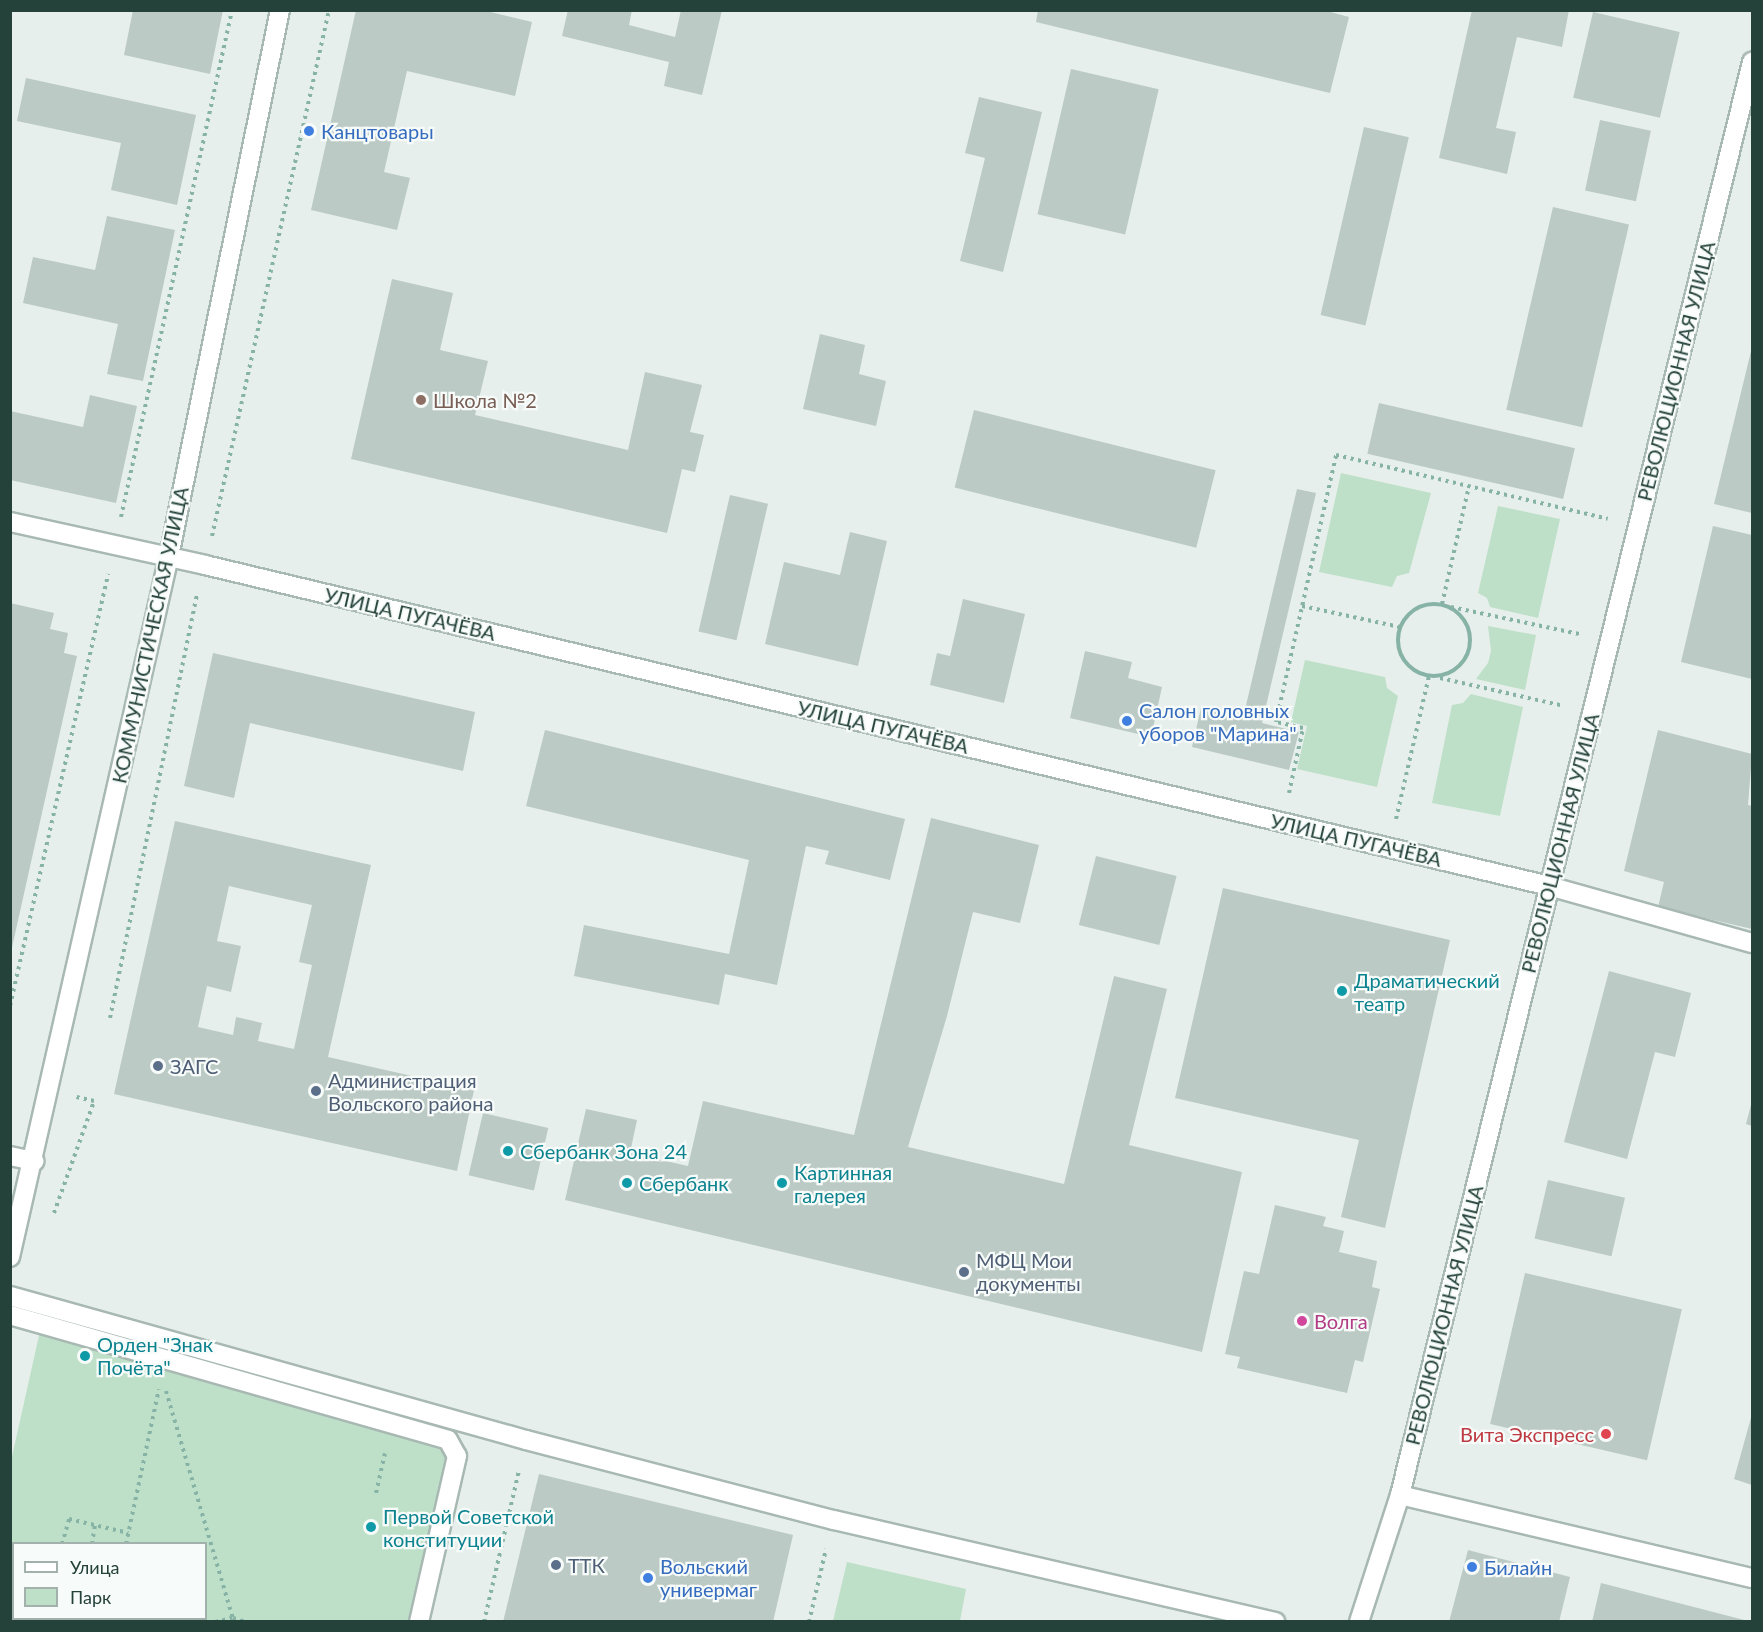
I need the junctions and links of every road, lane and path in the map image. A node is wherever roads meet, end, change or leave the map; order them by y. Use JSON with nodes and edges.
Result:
{"nodes":[{"id":1,"x":232,"y":10,"type":"edge"},
{"id":2,"x":280,"y":10,"type":"edge"},
{"id":3,"x":329,"y":10,"type":"edge"},
{"id":4,"x":1752,"y":62,"type":"edge"},
{"id":5,"x":1469,"y":486,"type":"junction"},
{"id":6,"x":10,"y":522,"type":"edge"},
{"id":7,"x":1638,"y":526,"type":"junction"},
{"id":8,"x":114,"y":544,"type":"junction"},
{"id":9,"x":168,"y":556,"type":"junction"},
{"id":10,"x":205,"y":565,"type":"junction"},
{"id":11,"x":1442,"y":604,"type":"junction"},
{"id":12,"x":1302,"y":606,"type":"junction"},
{"id":13,"x":1449,"y":607,"type":"junction"},
{"id":14,"x":1400,"y":627,"type":"junction"},
{"id":15,"x":1609,"y":640,"type":"junction"},
{"id":16,"x":1429,"y":676,"type":"junction"},
{"id":17,"x":1436,"y":677,"type":"junction"},
{"id":18,"x":1592,"y":713,"type":"junction"},
{"id":19,"x":1282,"y":822,"type":"junction"},
{"id":20,"x":1390,"y":848,"type":"junction"},
{"id":21,"x":1549,"y":886,"type":"junction"},
{"id":22,"x":1752,"y":943,"type":"edge"},
{"id":23,"x":10,"y":1006,"type":"edge"},
{"id":24,"x":110,"y":1018,"type":"dead end"},
{"id":25,"x":10,"y":1156,"type":"edge"},
{"id":26,"x":34,"y":1161,"type":"junction"},
{"id":27,"x":10,"y":1257,"type":"edge"},
{"id":28,"x":10,"y":1296,"type":"edge"},
{"id":29,"x":10,"y":1315,"type":"edge"},
{"id":30,"x":526,"y":1440,"type":"junction"},
{"id":31,"x":1400,"y":1495,"type":"junction"},
{"id":32,"x":834,"y":1520,"type":"junction"},
{"id":33,"x":95,"y":1525,"type":"junction"},
{"id":34,"x":128,"y":1533,"type":"junction"},
{"id":35,"x":63,"y":1542,"type":"edge"},
{"id":36,"x":92,"y":1542,"type":"edge"},
{"id":37,"x":126,"y":1542,"type":"edge"},
{"id":38,"x":1752,"y":1578,"type":"edge"},
{"id":39,"x":233,"y":1620,"type":"edge"},
{"id":40,"x":215,"y":1622,"type":"edge"},
{"id":41,"x":245,"y":1622,"type":"edge"},
{"id":42,"x":419,"y":1622,"type":"edge"},
{"id":43,"x":484,"y":1622,"type":"edge"},
{"id":44,"x":809,"y":1622,"type":"edge"},
{"id":45,"x":1275,"y":1622,"type":"edge"},
{"id":46,"x":1359,"y":1622,"type":"edge"}],
"edges":[{"from":1,"to":8,"type":"path"},
{"from":2,"to":9,"type":"street","name":"КОММУНИСТИЧЕСКАЯ УЛИЦА"},
{"from":3,"to":10,"type":"path"},
{"from":4,"to":7,"type":"street","name":"РЕВОЛЮЦИОННАЯ УЛИЦА"},
{"from":5,"to":7,"type":"path"},
{"from":5,"to":11,"type":"path"},
{"from":5,"to":12,"type":"path"},
{"from":6,"to":8,"type":"street","name":"УЛИЦА ПУГАЧЁВА"},
{"from":7,"to":15,"type":"street","name":"РЕВОЛЮЦИОННАЯ УЛИЦА"},
{"from":8,"to":9,"type":"street","name":"УЛИЦА ПУГАЧЁВА"},
{"from":8,"to":23,"type":"path"},
{"from":9,"to":10,"type":"street","name":"УЛИЦА ПУГАЧЁВА"},
{"from":9,"to":26,"type":"street","name":"КОММУНИСТИЧЕСКАЯ УЛИЦА"},
{"from":10,"to":19,"type":"street","name":"УЛИЦА ПУГАЧЁВА"},
{"from":10,"to":24,"type":"path"},
{"from":11,"to":13,"type":"path"},
{"from":11,"to":14,"type":"path"},
{"from":12,"to":14,"type":"path"},
{"from":12,"to":19,"type":"path"},
{"from":13,"to":15,"type":"path"},
{"from":13,"to":17,"type":"path"},
{"from":14,"to":16,"type":"path"},
{"from":15,"to":18,"type":"street","name":"РЕВОЛЮЦИОННАЯ УЛИЦА"},
{"from":16,"to":17,"type":"path"},
{"from":16,"to":20,"type":"path"},
{"from":17,"to":18,"type":"path"},
{"from":18,"to":21,"type":"street","name":"РЕВОЛЮЦИОННАЯ УЛИЦА"},
{"from":19,"to":20,"type":"street","name":"УЛИЦА ПУГАЧЁВА"},
{"from":20,"to":21,"type":"street","name":"УЛИЦА ПУГАЧЁВА"},
{"from":21,"to":22,"type":"street","name":"УЛИЦА ПУГАЧЁВА"},
{"from":21,"to":31,"type":"street","name":"РЕВОЛЮЦИОННАЯ УЛИЦА"},
{"from":25,"to":26,"type":"street"},
{"from":26,"to":27,"type":"street","name":"КОММУНИСТИЧЕСКАЯ УЛИЦА"},
{"from":28,"to":30,"type":"street"},
{"from":29,"to":42,"type":"street"},
{"from":30,"to":32,"type":"street"},
{"from":30,"to":43,"type":"path"},
{"from":31,"to":38,"type":"street"},
{"from":31,"to":46,"type":"street","name":"РЕВОЛЮЦИОННАЯ УЛИЦА"},
{"from":32,"to":44,"type":"path"},
{"from":32,"to":45,"type":"street"},
{"from":33,"to":34,"type":"path"},
{"from":33,"to":35,"type":"path"},
{"from":33,"to":36,"type":"path"},
{"from":34,"to":37,"type":"path"},
{"from":34,"to":39,"type":"path"},
{"from":39,"to":40,"type":"path"},
{"from":39,"to":41,"type":"path"}]}
